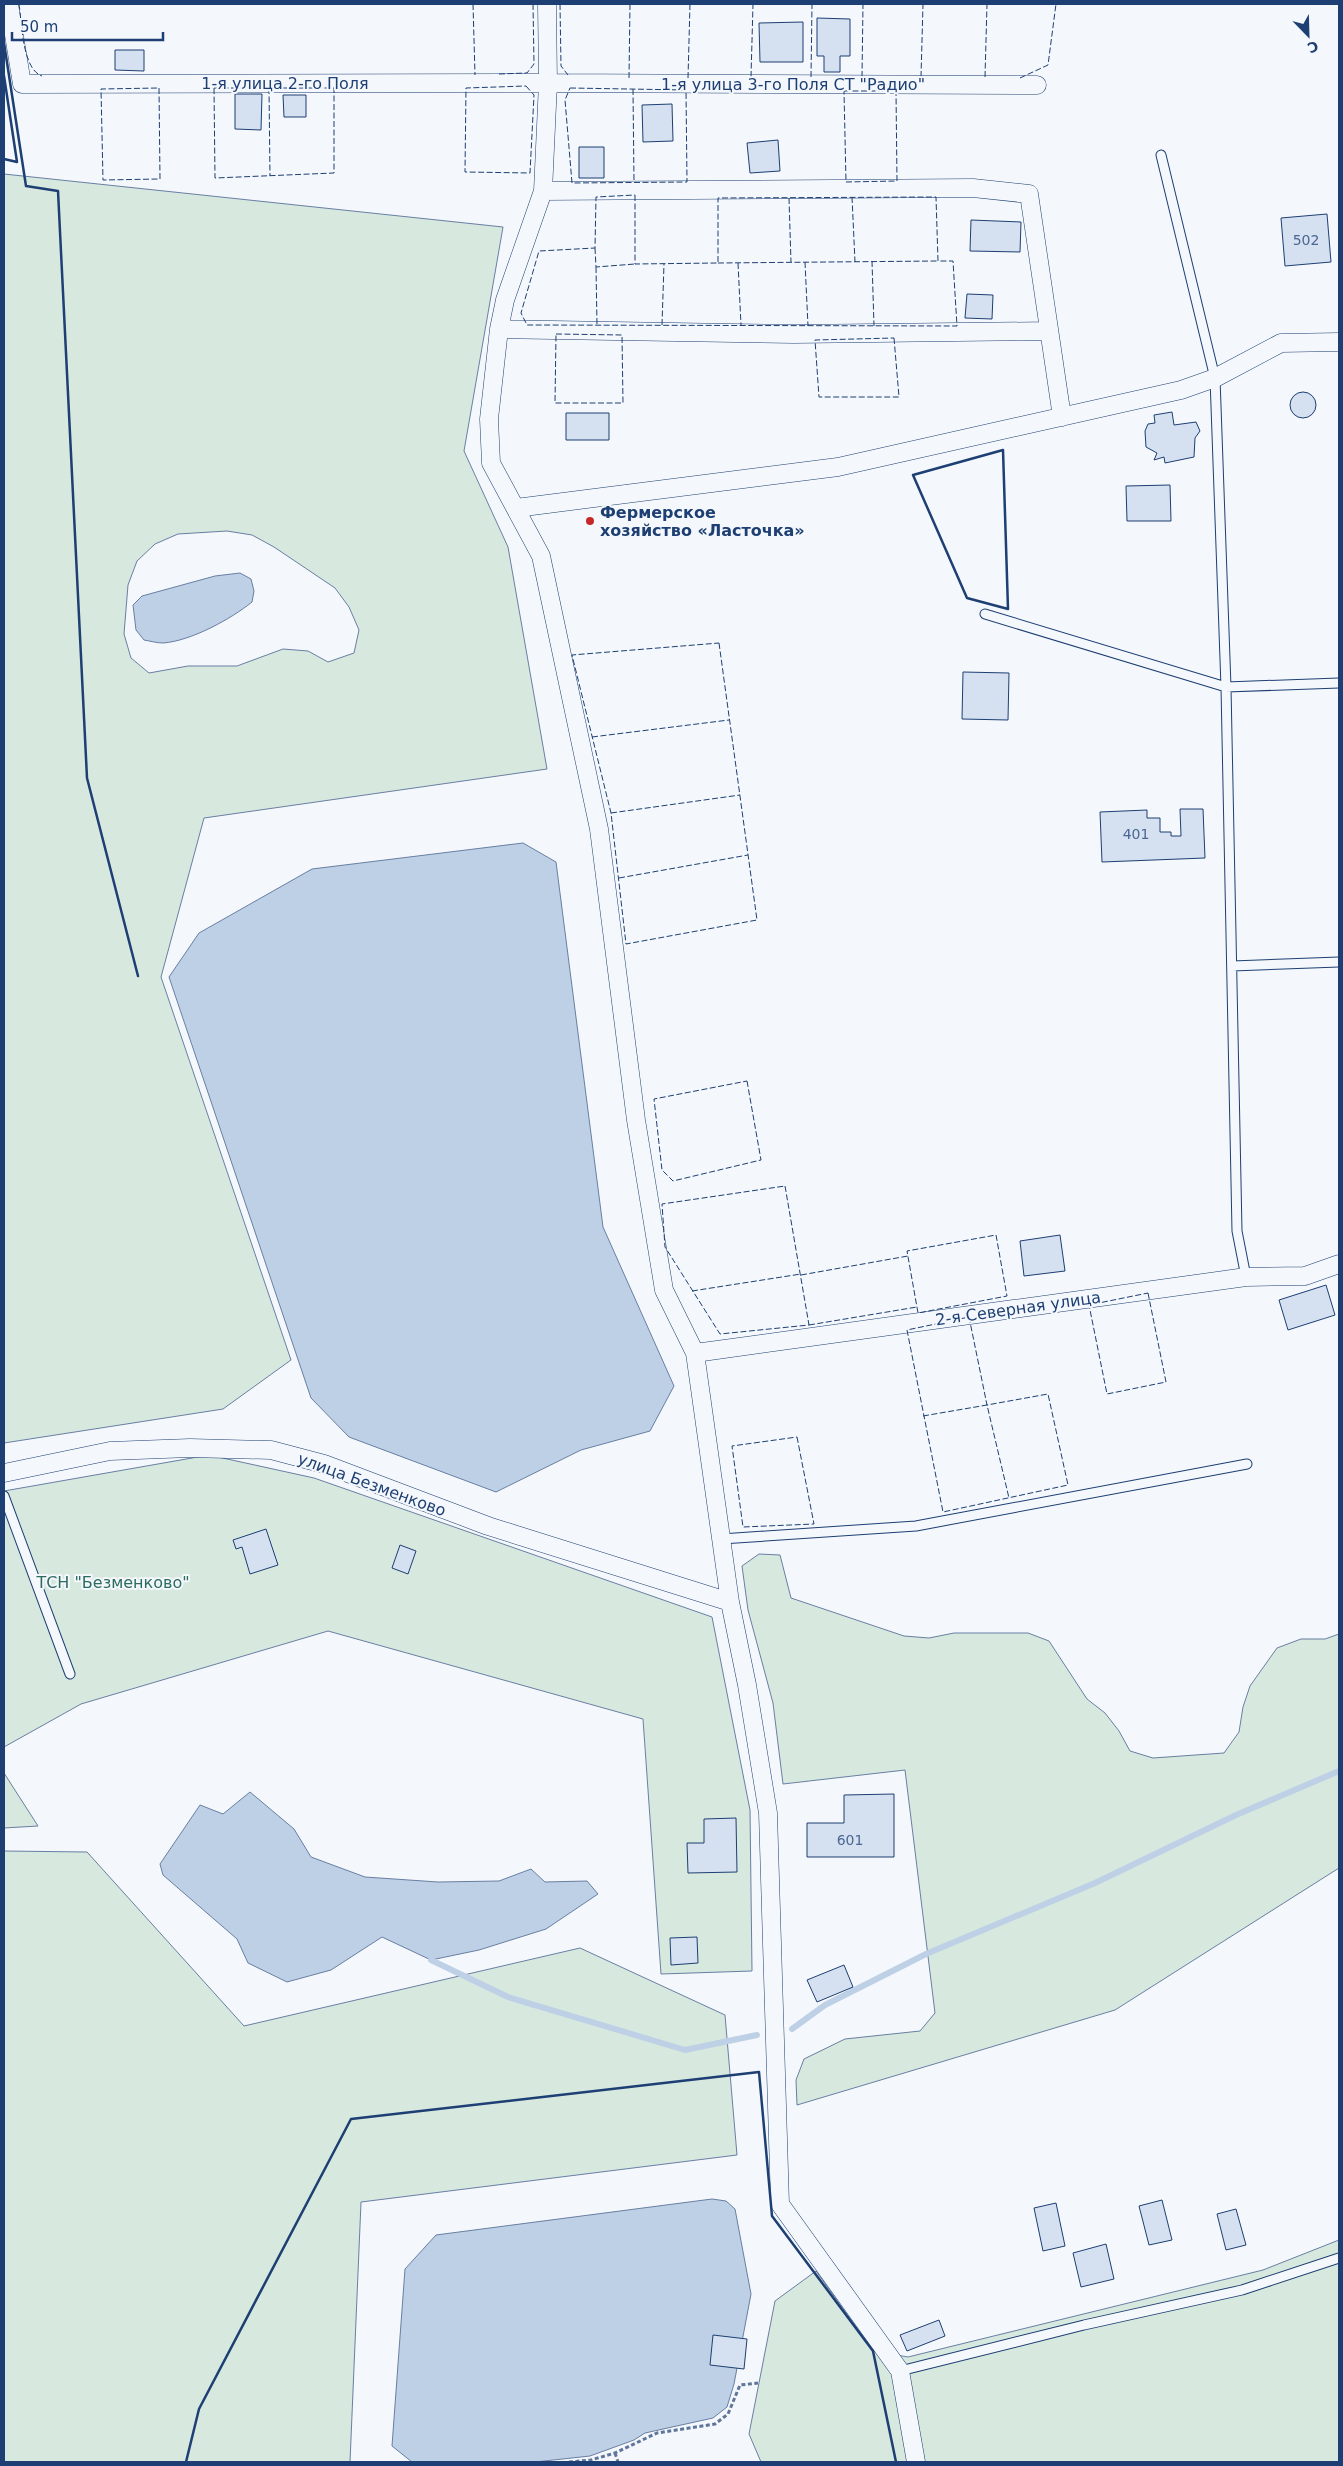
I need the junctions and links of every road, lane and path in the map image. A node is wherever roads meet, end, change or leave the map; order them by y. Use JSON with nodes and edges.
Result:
{"nodes":[{"id":1,"x":9,"y":4,"type":"edge"},
{"id":2,"x":547,"y":4,"type":"edge"},
{"id":3,"x":548,"y":82,"type":"junction"},
{"id":4,"x":1037,"y":85,"type":"dead end"},
{"id":5,"x":1161,"y":155,"type":"dead end"},
{"id":6,"x":543,"y":191,"type":"junction"},
{"id":7,"x":499,"y":329,"type":"junction"},
{"id":8,"x":1049,"y":331,"type":"junction"},
{"id":9,"x":1339,"y":342,"type":"edge"},
{"id":10,"x":1215,"y":378,"type":"junction"},
{"id":11,"x":1062,"y":417,"type":"junction"},
{"id":12,"x":516,"y":508,"type":"junction"},
{"id":13,"x":985,"y":614,"type":"dead end"},
{"id":14,"x":1339,"y":683,"type":"edge"},
{"id":15,"x":1226,"y":687,"type":"junction"},
{"id":16,"x":1339,"y":962,"type":"edge"},
{"id":17,"x":1232,"y":966,"type":"junction"},
{"id":18,"x":1339,"y":1264,"type":"edge"},
{"id":19,"x":1246,"y":1277,"type":"junction"},
{"id":20,"x":695,"y":1353,"type":"junction"},
{"id":21,"x":1247,"y":1464,"type":"dead end"},
{"id":22,"x":4,"y":1473,"type":"edge"},
{"id":23,"x":4,"y":1496,"type":"edge"},
{"id":24,"x":721,"y":1539,"type":"junction"},
{"id":25,"x":730,"y":1602,"type":"junction"},
{"id":26,"x":70,"y":1674,"type":"dead end"},
{"id":27,"x":1339,"y":2258,"type":"edge"},
{"id":28,"x":900,"y":2371,"type":"junction"},
{"id":29,"x":758,"y":2383,"type":"dead end"},
{"id":30,"x":615,"y":2453,"type":"junction"},
{"id":31,"x":569,"y":2462,"type":"edge"},
{"id":32,"x":618,"y":2462,"type":"edge"},
{"id":33,"x":916,"y":2462,"type":"edge"}],
"edges":[{"from":1,"to":3,"type":"street","name":"1-я улица 2-го Поля"},
{"from":2,"to":3,"type":"street"},
{"from":3,"to":4,"type":"street","name":"1-я улица 3-го Поля СТ \"Радио\""},
{"from":3,"to":6,"type":"street"},
{"from":5,"to":10,"type":"lane"},
{"from":6,"to":7,"type":"street"},
{"from":6,"to":8,"type":"street"},
{"from":7,"to":8,"type":"street"},
{"from":7,"to":12,"type":"street"},
{"from":8,"to":11,"type":"street"},
{"from":9,"to":10,"type":"street"},
{"from":10,"to":11,"type":"street"},
{"from":10,"to":15,"type":"lane"},
{"from":11,"to":12,"type":"street"},
{"from":12,"to":20,"type":"street"},
{"from":13,"to":15,"type":"lane"},
{"from":14,"to":15,"type":"lane"},
{"from":15,"to":17,"type":"lane"},
{"from":16,"to":17,"type":"lane"},
{"from":17,"to":19,"type":"lane"},
{"from":18,"to":19,"type":"street","name":"2-я Северная улица"},
{"from":19,"to":20,"type":"street","name":"2-я Северная улица"},
{"from":20,"to":24,"type":"street"},
{"from":21,"to":24,"type":"lane"},
{"from":22,"to":25,"type":"street","name":"улица Безменково"},
{"from":23,"to":26,"type":"lane"},
{"from":24,"to":25,"type":"street"},
{"from":25,"to":28,"type":"street"},
{"from":27,"to":28,"type":"lane"},
{"from":28,"to":33,"type":"street"},
{"from":29,"to":30,"type":"path"},
{"from":30,"to":31,"type":"path"},
{"from":30,"to":32,"type":"path"}]}
